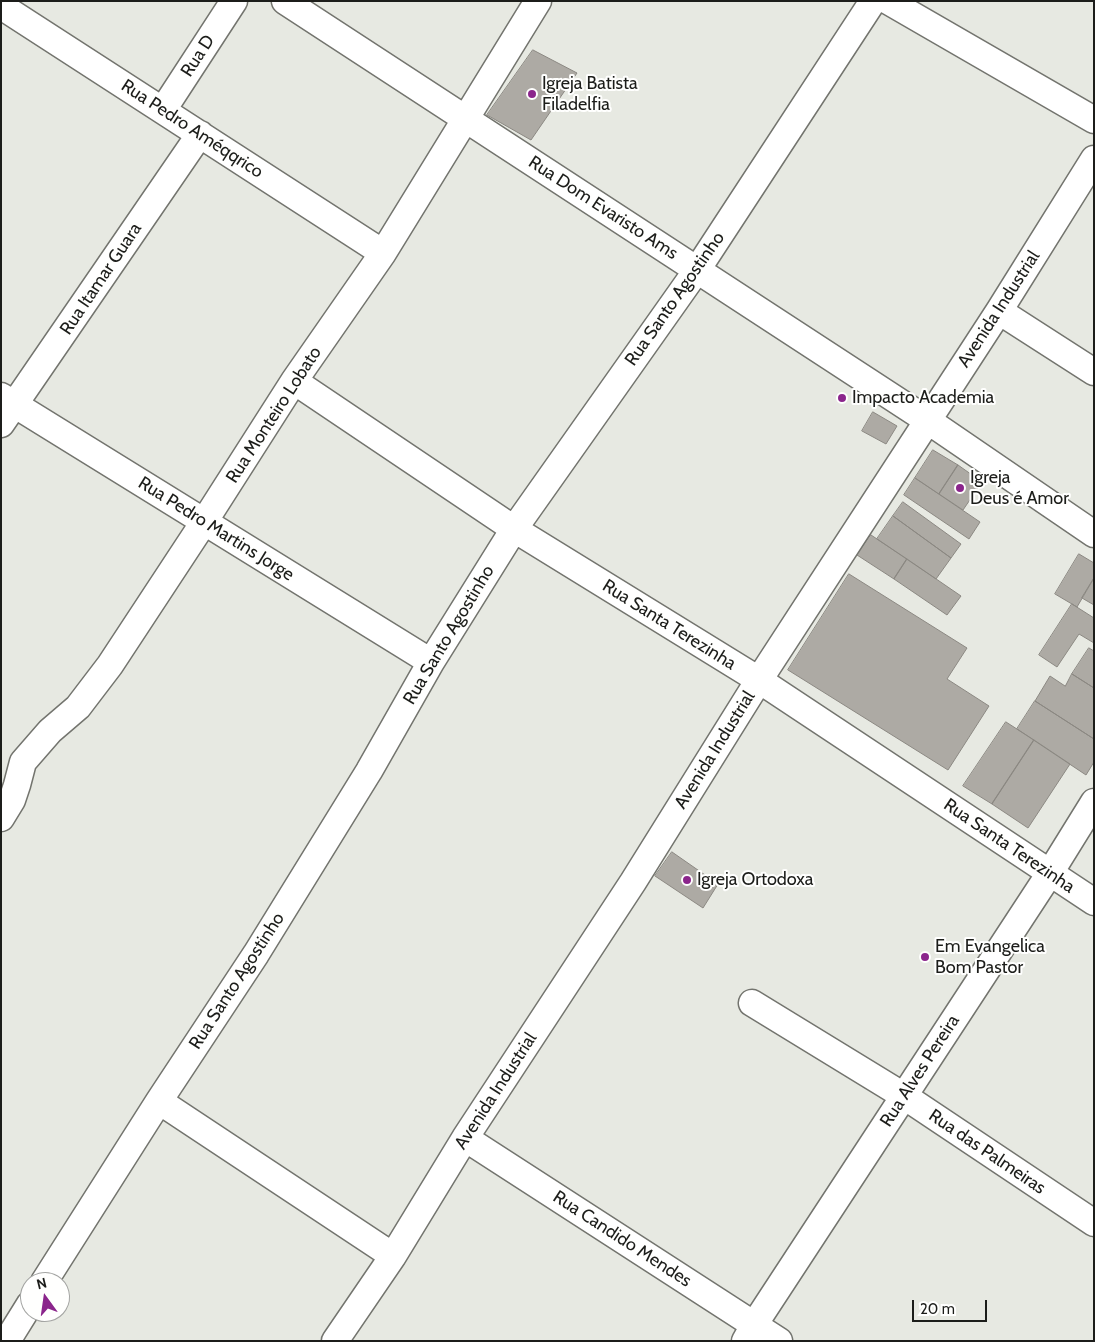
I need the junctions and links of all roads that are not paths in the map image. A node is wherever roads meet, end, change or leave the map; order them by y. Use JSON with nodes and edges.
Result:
{"nodes":[{"id":1,"x":234,"y":1,"type":"edge"},
{"id":2,"x":285,"y":1,"type":"edge"},
{"id":3,"x":538,"y":1,"type":"edge"},
{"id":4,"x":873,"y":1,"type":"edge"},
{"id":5,"x":888,"y":1,"type":"edge"},
{"id":6,"x":4,"y":14,"type":"edge"},
{"id":7,"x":163,"y":110,"type":"junction"},
{"id":8,"x":466,"y":119,"type":"junction"},
{"id":9,"x":1094,"y":120,"type":"edge"},
{"id":10,"x":200,"y":134,"type":"junction"},
{"id":11,"x":1094,"y":159,"type":"edge"},
{"id":12,"x":383,"y":253,"type":"junction"},
{"id":13,"x":697,"y":270,"type":"junction"},
{"id":14,"x":999,"y":311,"type":"junction"},
{"id":15,"x":1094,"y":372,"type":"edge"},
{"id":16,"x":294,"y":381,"type":"junction"},
{"id":17,"x":6,"y":408,"type":"edge"},
{"id":18,"x":927,"y":420,"type":"junction"},
{"id":19,"x":204,"y":522,"type":"junction"},
{"id":20,"x":514,"y":529,"type":"junction"},
{"id":21,"x":1094,"y":534,"type":"edge"},
{"id":22,"x":431,"y":662,"type":"junction"},
{"id":23,"x":760,"y":680,"type":"junction"},
{"id":24,"x":1094,"y":802,"type":"edge"},
{"id":25,"x":1,"y":818,"type":"edge"},
{"id":26,"x":1050,"y":873,"type":"junction"},
{"id":27,"x":1094,"y":902,"type":"edge"},
{"id":28,"x":752,"y":1003,"type":"dead end"},
{"id":29,"x":904,"y":1096,"type":"junction"},
{"id":30,"x":159,"y":1101,"type":"junction"},
{"id":31,"x":465,"y":1138,"type":"junction"},
{"id":32,"x":1094,"y":1223,"type":"edge"},
{"id":33,"x":393,"y":1256,"type":"junction"},
{"id":34,"x":50,"y":1272,"type":"edge"},
{"id":35,"x":20,"y":1320,"type":"edge"},
{"id":36,"x":750,"y":1333,"type":"edge"},
{"id":37,"x":7,"y":1341,"type":"edge"},
{"id":38,"x":335,"y":1341,"type":"edge"},
{"id":39,"x":779,"y":1341,"type":"edge"}],
"edges":[{"from":1,"to":7,"type":"street","name":"Rua D"},
{"from":2,"to":8,"type":"street","name":"Rua Dom Evaristo Ams"},
{"from":3,"to":8,"type":"street","name":"Rua Monteiro Lobato"},
{"from":4,"to":13,"type":"street","name":"Rua Santo Agostinho"},
{"from":5,"to":9,"type":"street"},
{"from":6,"to":7,"type":"street","name":"Rua Pedro Améqqrico"},
{"from":7,"to":10,"type":"street","name":"Rua Pedro Améqqrico"},
{"from":8,"to":12,"type":"street","name":"Rua Monteiro Lobato"},
{"from":8,"to":13,"type":"street","name":"Rua Dom Evaristo Ams"},
{"from":10,"to":12,"type":"street","name":"Rua Pedro Améqqrico"},
{"from":10,"to":17,"type":"street","name":"Rua Itamar Guara"},
{"from":11,"to":14,"type":"street","name":"Avenida Industrial"},
{"from":12,"to":16,"type":"street","name":"Rua Monteiro Lobato"},
{"from":13,"to":18,"type":"street","name":"Rua Dom Evaristo Ams"},
{"from":13,"to":20,"type":"street","name":"Rua Santo Agostinho"},
{"from":14,"to":15,"type":"street"},
{"from":14,"to":18,"type":"street","name":"Avenida Industrial"},
{"from":16,"to":19,"type":"street","name":"Rua Monteiro Lobato"},
{"from":16,"to":20,"type":"street","name":"Rua Santa Terezinha"},
{"from":17,"to":19,"type":"street","name":"Rua Pedro Martins Jorge"},
{"from":18,"to":21,"type":"street","name":"Rua Dom Evaristo Ams"},
{"from":18,"to":23,"type":"street","name":"Avenida Industrial"},
{"from":19,"to":22,"type":"street","name":"Rua Pedro Martins Jorge"},
{"from":19,"to":25,"type":"street","name":"Rua Monteiro Lobato"},
{"from":20,"to":22,"type":"street","name":"Rua Santo Agostinho"},
{"from":20,"to":23,"type":"street","name":"Rua Santa Terezinha"},
{"from":22,"to":30,"type":"street","name":"Rua Santo Agostinho"},
{"from":23,"to":26,"type":"street","name":"Rua Santa Terezinha"},
{"from":23,"to":31,"type":"street","name":"Avenida Industrial"},
{"from":24,"to":26,"type":"street","name":"Rua Alves Pereira"},
{"from":26,"to":27,"type":"street","name":"Rua Santa Terezinha"},
{"from":26,"to":29,"type":"street","name":"Rua Alves Pereira"},
{"from":28,"to":29,"type":"street","name":"Rua das Palmeiras"},
{"from":29,"to":32,"type":"street","name":"Rua das Palmeiras"},
{"from":29,"to":36,"type":"street","name":"Rua Alves Pereira"},
{"from":30,"to":33,"type":"street"},
{"from":30,"to":34,"type":"street","name":"Rua Santo Agostinho"},
{"from":31,"to":33,"type":"street","name":"Avenida Industrial"},
{"from":31,"to":36,"type":"street","name":"Rua Candido Mendes"},
{"from":33,"to":38,"type":"street","name":"Avenida Industrial"},
{"from":35,"to":37,"type":"street"},
{"from":36,"to":39,"type":"street","name":"Rua Candido Mendes"}]}
